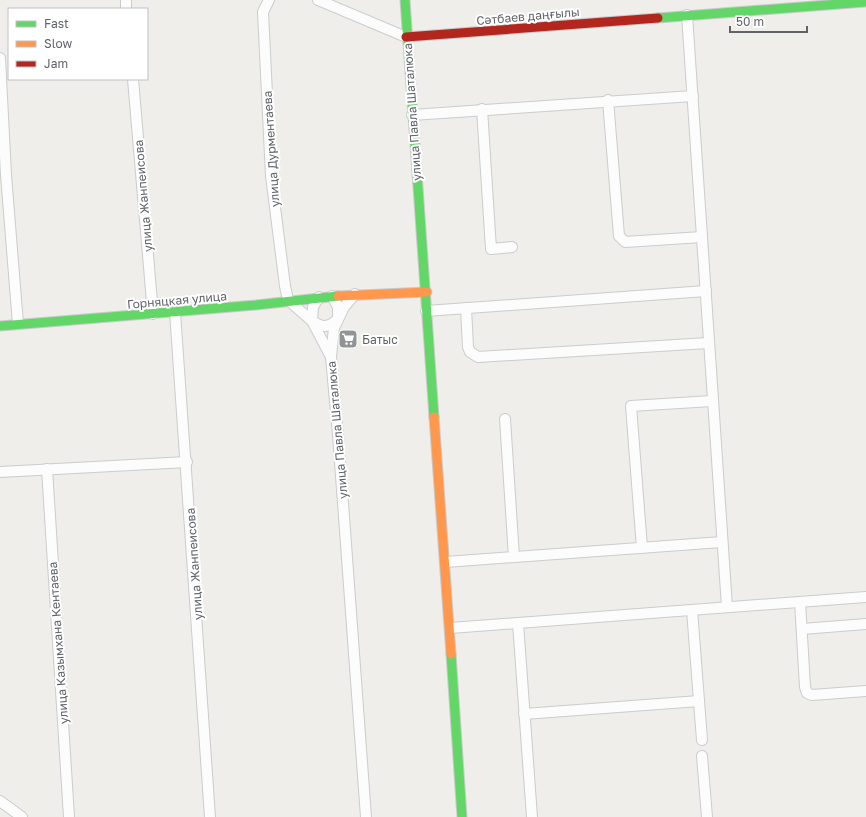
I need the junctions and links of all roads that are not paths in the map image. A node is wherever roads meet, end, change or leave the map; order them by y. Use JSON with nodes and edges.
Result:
{"nodes":[{"id":1,"x":269,"y":0,"type":"edge"},
{"id":2,"x":318,"y":0,"type":"edge"},
{"id":3,"x":405,"y":0,"type":"edge"},
{"id":4,"x":866,"y":2,"type":"edge"},
{"id":5,"x":687,"y":15,"type":"junction"},
{"id":6,"x":406,"y":37,"type":"junction"},
{"id":7,"x":0,"y":58,"type":"edge"},
{"id":8,"x":133,"y":80,"type":"edge"},
{"id":9,"x":693,"y":96,"type":"junction"},
{"id":10,"x":608,"y":100,"type":"junction"},
{"id":11,"x":482,"y":109,"type":"junction"},
{"id":12,"x":412,"y":114,"type":"junction"},
{"id":13,"x":702,"y":237,"type":"junction"},
{"id":14,"x":512,"y":247,"type":"dead end"},
{"id":15,"x":706,"y":291,"type":"junction"},
{"id":16,"x":427,"y":292,"type":"junction"},
{"id":17,"x":355,"y":294,"type":"junction"},
{"id":18,"x":332,"y":296,"type":"junction"},
{"id":19,"x":318,"y":297,"type":"junction"},
{"id":20,"x":288,"y":300,"type":"junction"},
{"id":21,"x":466,"y":308,"type":"junction"},
{"id":22,"x":426,"y":310,"type":"junction"},
{"id":23,"x":175,"y":312,"type":"junction"},
{"id":24,"x":153,"y":314,"type":"junction"},
{"id":25,"x":338,"y":319,"type":"junction"},
{"id":26,"x":312,"y":321,"type":"junction"},
{"id":27,"x":18,"y":324,"type":"junction"},
{"id":28,"x":0,"y":326,"type":"edge"},
{"id":29,"x":708,"y":343,"type":"junction"},
{"id":30,"x":331,"y":357,"type":"junction"},
{"id":31,"x":712,"y":401,"type":"junction"},
{"id":32,"x":505,"y":418,"type":"dead end"},
{"id":33,"x":187,"y":462,"type":"junction"},
{"id":34,"x":47,"y":469,"type":"junction"},
{"id":35,"x":0,"y":472,"type":"edge"},
{"id":36,"x":722,"y":542,"type":"junction"},
{"id":37,"x":642,"y":548,"type":"junction"},
{"id":38,"x":514,"y":557,"type":"junction"},
{"id":39,"x":445,"y":562,"type":"junction"},
{"id":40,"x":866,"y":597,"type":"edge"},
{"id":41,"x":800,"y":602,"type":"junction"},
{"id":42,"x":727,"y":607,"type":"junction"},
{"id":43,"x":692,"y":610,"type":"junction"},
{"id":44,"x":518,"y":623,"type":"junction"},
{"id":45,"x":866,"y":624,"type":"edge"},
{"id":46,"x":450,"y":628,"type":"junction"},
{"id":47,"x":802,"y":630,"type":"junction"},
{"id":48,"x":866,"y":691,"type":"edge"},
{"id":49,"x":699,"y":701,"type":"junction"},
{"id":50,"x":524,"y":714,"type":"junction"},
{"id":51,"x":702,"y":740,"type":"dead end"},
{"id":52,"x":702,"y":756,"type":"dead end"},
{"id":53,"x":0,"y":801,"type":"edge"},
{"id":54,"x":22,"y":817,"type":"edge"},
{"id":55,"x":69,"y":817,"type":"edge"},
{"id":56,"x":210,"y":817,"type":"edge"},
{"id":57,"x":366,"y":817,"type":"edge"},
{"id":58,"x":462,"y":817,"type":"edge"},
{"id":59,"x":532,"y":817,"type":"edge"},
{"id":60,"x":706,"y":817,"type":"edge"}],
"edges":[{"from":1,"to":20,"type":"street","name":"улица Дурментаева"},
{"from":2,"to":6,"type":"street"},
{"from":3,"to":6,"type":"street","name":"улица Павла Шаталюка"},
{"from":4,"to":5,"type":"street","name":"Сәтбаев даңғылы"},
{"from":5,"to":6,"type":"street","name":"Сәтбаев даңғылы"},
{"from":5,"to":9,"type":"street"},
{"from":6,"to":12,"type":"street","name":"улица Павла Шаталюка"},
{"from":7,"to":27,"type":"street"},
{"from":8,"to":24,"type":"street","name":"улица Жанпеисова"},
{"from":9,"to":10,"type":"street"},
{"from":9,"to":13,"type":"street"},
{"from":10,"to":11,"type":"street"},
{"from":10,"to":13,"type":"street"},
{"from":11,"to":12,"type":"street"},
{"from":11,"to":14,"type":"street"},
{"from":12,"to":16,"type":"street","name":"улица Павла Шаталюка"},
{"from":13,"to":15,"type":"street"},
{"from":15,"to":21,"type":"street"},
{"from":15,"to":29,"type":"street"},
{"from":16,"to":17,"type":"street"},
{"from":16,"to":22,"type":"street","name":"улица Павла Шаталюка"},
{"from":17,"to":18,"type":"street","name":"Горняцкая улица"},
{"from":17,"to":25,"type":"street","name":"улица Павла Шаталюка"},
{"from":18,"to":19,"type":"street","name":"Горняцкая улица"},
{"from":18,"to":25,"type":"street"},
{"from":19,"to":20,"type":"street","name":"Горняцкая улица"},
{"from":19,"to":26,"type":"street"},
{"from":20,"to":23,"type":"street","name":"Горняцкая улица"},
{"from":20,"to":26,"type":"street"},
{"from":21,"to":22,"type":"street"},
{"from":21,"to":29,"type":"street"},
{"from":22,"to":39,"type":"street","name":"улица Павла Шаталюка"},
{"from":23,"to":24,"type":"street","name":"Горняцкая улица"},
{"from":23,"to":33,"type":"street","name":"улица Жанпеисова"},
{"from":24,"to":27,"type":"street","name":"Горняцкая улица"},
{"from":25,"to":26,"type":"street"},
{"from":25,"to":30,"type":"street","name":"улица Павла Шаталюка"},
{"from":26,"to":30,"type":"street"},
{"from":27,"to":28,"type":"street","name":"Горняцкая улица"},
{"from":29,"to":31,"type":"street"},
{"from":30,"to":57,"type":"street","name":"улица Павла Шаталюка"},
{"from":31,"to":36,"type":"street"},
{"from":31,"to":37,"type":"street"},
{"from":32,"to":38,"type":"street"},
{"from":33,"to":34,"type":"street"},
{"from":33,"to":56,"type":"street","name":"улица Жанпеисова"},
{"from":34,"to":35,"type":"street"},
{"from":34,"to":55,"type":"street","name":"улица Казымхана Кентаева"},
{"from":36,"to":37,"type":"street"},
{"from":36,"to":42,"type":"street"},
{"from":37,"to":38,"type":"street"},
{"from":38,"to":39,"type":"street"},
{"from":39,"to":46,"type":"street","name":"улица Павла Шаталюка"},
{"from":40,"to":41,"type":"street"},
{"from":41,"to":42,"type":"street"},
{"from":41,"to":47,"type":"street"},
{"from":42,"to":43,"type":"street"},
{"from":43,"to":44,"type":"street"},
{"from":43,"to":49,"type":"street"},
{"from":44,"to":46,"type":"street"},
{"from":44,"to":50,"type":"street"},
{"from":45,"to":47,"type":"street"},
{"from":46,"to":58,"type":"street","name":"улица Павла Шаталюка"},
{"from":47,"to":48,"type":"street"},
{"from":49,"to":50,"type":"street"},
{"from":49,"to":51,"type":"street"},
{"from":50,"to":59,"type":"street"},
{"from":52,"to":60,"type":"street"},
{"from":53,"to":54,"type":"street"}]}
